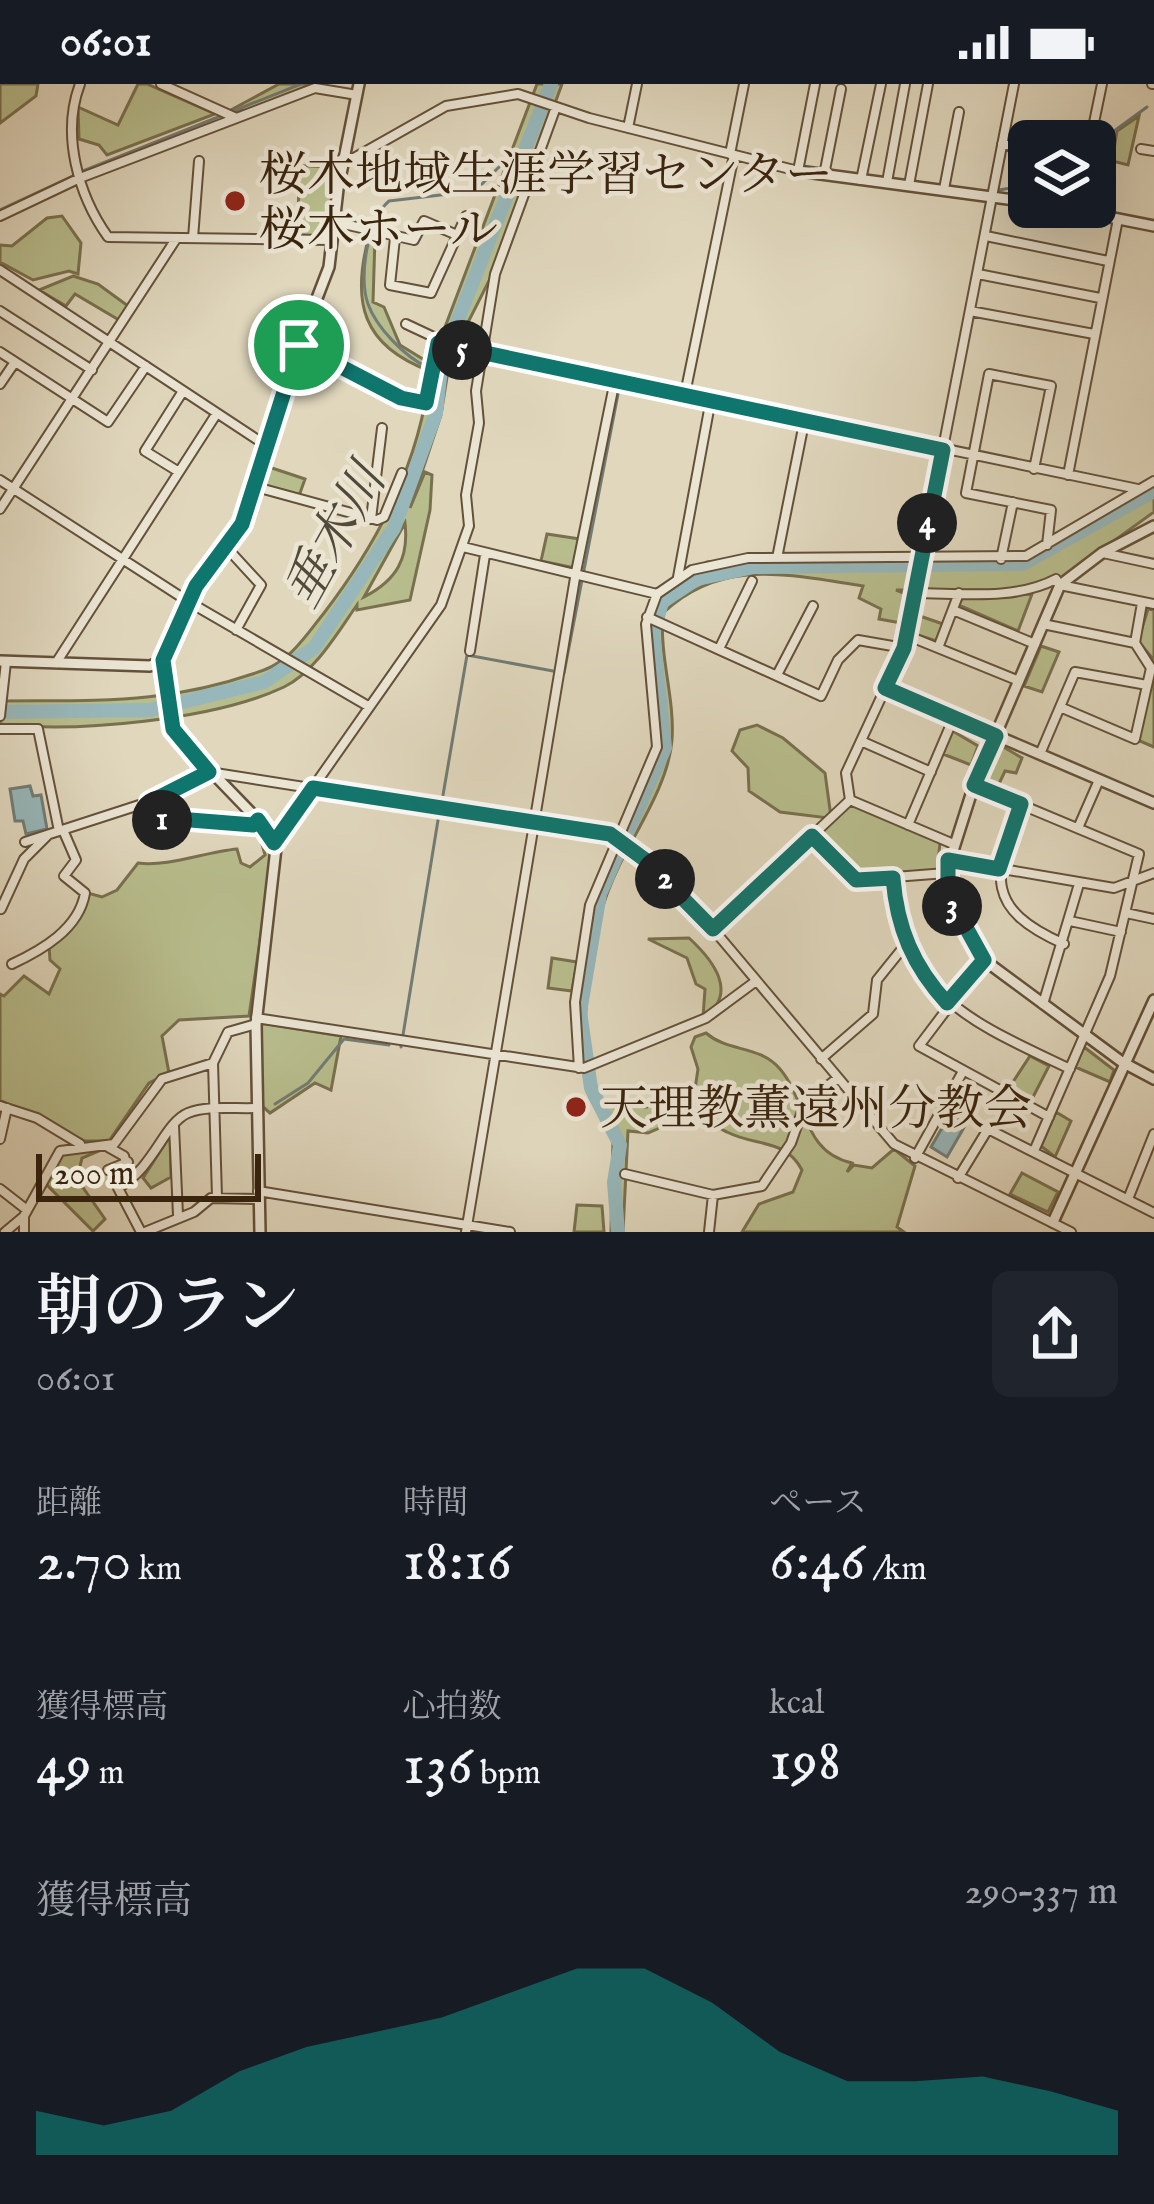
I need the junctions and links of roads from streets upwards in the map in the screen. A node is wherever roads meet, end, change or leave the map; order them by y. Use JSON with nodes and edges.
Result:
{"nodes":[{"id":1,"x":80,"y":84,"type":"edge"},
{"id":2,"x":161,"y":84,"type":"edge"},
{"id":3,"x":637,"y":84,"type":"edge"},
{"id":4,"x":744,"y":84,"type":"edge"},
{"id":5,"x":815,"y":84,"type":"edge"},
{"id":6,"x":881,"y":84,"type":"edge"},
{"id":7,"x":905,"y":84,"type":"edge"},
{"id":8,"x":928,"y":84,"type":"edge"},
{"id":9,"x":1014,"y":84,"type":"edge"},
{"id":10,"x":1102,"y":84,"type":"edge"},
{"id":11,"x":841,"y":88,"type":"dead end"},
{"id":12,"x":518,"y":89,"type":"edge"},
{"id":13,"x":358,"y":90,"type":"edge"},
{"id":14,"x":553,"y":106,"type":"junction"},
{"id":15,"x":959,"y":112,"type":"dead end"},
{"id":16,"x":234,"y":117,"type":"junction"},
{"id":17,"x":1095,"y":120,"type":"edge"},
{"id":18,"x":628,"y":128,"type":"junction"},
{"id":19,"x":1002,"y":144,"type":"junction"},
{"id":20,"x":1008,"y":145,"type":"edge"},
{"id":21,"x":1141,"y":149,"type":"dead end"},
{"id":22,"x":1154,"y":151,"type":"edge"},
{"id":23,"x":732,"y":155,"type":"junction"},
{"id":24,"x":344,"y":158,"type":"junction"},
{"id":25,"x":199,"y":161,"type":"dead end"},
{"id":26,"x":798,"y":171,"type":"junction"},
{"id":27,"x":79,"y":174,"type":"junction"},
{"id":28,"x":824,"y":176,"type":"junction"},
{"id":29,"x":861,"y":180,"type":"junction"},
{"id":30,"x":887,"y":182,"type":"junction"},
{"id":31,"x":909,"y":185,"type":"junction"},
{"id":32,"x":944,"y":189,"type":"junction"},
{"id":33,"x":992,"y":196,"type":"junction"},
{"id":34,"x":1008,"y":199,"type":"edge"},
{"id":35,"x":0,"y":216,"type":"edge"},
{"id":36,"x":466,"y":216,"type":"dead end"},
{"id":37,"x":1118,"y":219,"type":"joint"},
{"id":38,"x":335,"y":222,"type":"junction"},
{"id":39,"x":1154,"y":226,"type":"edge"},
{"id":40,"x":457,"y":235,"type":"junction"},
{"id":41,"x":986,"y":236,"type":"junction"},
{"id":42,"x":177,"y":237,"type":"junction"},
{"id":43,"x":193,"y":238,"type":"junction"},
{"id":44,"x":395,"y":238,"type":"junction"},
{"id":45,"x":334,"y":240,"type":"junction"},
{"id":46,"x":1108,"y":261,"type":"junction"},
{"id":47,"x":0,"y":271,"type":"edge"},
{"id":48,"x":978,"y":274,"type":"junction"},
{"id":49,"x":1101,"y":298,"type":"junction"},
{"id":50,"x":0,"y":311,"type":"edge"},
{"id":51,"x":970,"y":311,"type":"junction"},
{"id":52,"x":406,"y":324,"type":"dead end"},
{"id":53,"x":1094,"y":334,"type":"junction"},
{"id":54,"x":110,"y":342,"type":"junction"},
{"id":55,"x":438,"y":343,"type":"junction"},
{"id":56,"x":299,"y":345,"type":"junction"},
{"id":57,"x":0,"y":352,"type":"edge"},
{"id":58,"x":484,"y":356,"type":"junction"},
{"id":59,"x":15,"y":362,"type":"junction"},
{"id":60,"x":146,"y":366,"type":"junction"},
{"id":61,"x":92,"y":370,"type":"junction"},
{"id":62,"x":615,"y":380,"type":"junction"},
{"id":63,"x":0,"y":384,"type":"edge"},
{"id":64,"x":183,"y":391,"type":"junction"},
{"id":65,"x":685,"y":394,"type":"junction"},
{"id":66,"x":73,"y":399,"type":"junction"},
{"id":67,"x":711,"y":399,"type":"junction"},
{"id":68,"x":217,"y":413,"type":"junction"},
{"id":69,"x":805,"y":418,"type":"junction"},
{"id":70,"x":382,"y":428,"type":"dead end"},
{"id":71,"x":268,"y":446,"type":"junction"},
{"id":72,"x":943,"y":450,"type":"junction"},
{"id":73,"x":973,"y":456,"type":"junction"},
{"id":74,"x":1034,"y":469,"type":"junction"},
{"id":75,"x":179,"y":472,"type":"junction"},
{"id":76,"x":402,"y":473,"type":"dead end"},
{"id":77,"x":1068,"y":475,"type":"junction"},
{"id":78,"x":0,"y":480,"type":"edge"},
{"id":79,"x":1154,"y":481,"type":"edge"},
{"id":80,"x":256,"y":487,"type":"junction"},
{"id":81,"x":14,"y":489,"type":"junction"},
{"id":82,"x":1140,"y":490,"type":"junction"},
{"id":83,"x":1012,"y":502,"type":"junction"},
{"id":84,"x":0,"y":509,"type":"edge"},
{"id":85,"x":371,"y":519,"type":"junction"},
{"id":86,"x":1154,"y":526,"type":"edge"},
{"id":87,"x":1047,"y":545,"type":"junction"},
{"id":88,"x":463,"y":547,"type":"junction"},
{"id":89,"x":227,"y":548,"type":"junction"},
{"id":90,"x":1102,"y":553,"type":"junction"},
{"id":91,"x":485,"y":555,"type":"junction"},
{"id":92,"x":919,"y":556,"type":"junction"},
{"id":93,"x":777,"y":558,"type":"junction"},
{"id":94,"x":1001,"y":559,"type":"junction"},
{"id":95,"x":123,"y":560,"type":"junction"},
{"id":96,"x":1154,"y":563,"type":"edge"},
{"id":97,"x":579,"y":573,"type":"junction"},
{"id":98,"x":677,"y":579,"type":"junction"},
{"id":99,"x":752,"y":581,"type":"dead end"},
{"id":100,"x":1060,"y":585,"type":"junction"},
{"id":101,"x":914,"y":593,"type":"junction"},
{"id":102,"x":959,"y":593,"type":"junction"},
{"id":103,"x":657,"y":595,"type":"junction"},
{"id":104,"x":189,"y":602,"type":"junction"},
{"id":105,"x":1142,"y":603,"type":"junction"},
{"id":106,"x":1154,"y":604,"type":"edge"},
{"id":107,"x":813,"y":605,"type":"dead end"},
{"id":108,"x":953,"y":610,"type":"junction"},
{"id":109,"x":648,"y":618,"type":"junction"},
{"id":110,"x":1043,"y":624,"type":"junction"},
{"id":111,"x":236,"y":630,"type":"junction"},
{"id":112,"x":906,"y":635,"type":"junction"},
{"id":113,"x":1135,"y":643,"type":"junction"},
{"id":114,"x":1035,"y":644,"type":"junction"},
{"id":115,"x":904,"y":648,"type":"junction"},
{"id":116,"x":938,"y":648,"type":"junction"},
{"id":117,"x":719,"y":649,"type":"junction"},
{"id":118,"x":470,"y":652,"type":"dead end"},
{"id":119,"x":163,"y":660,"type":"junction"},
{"id":120,"x":3,"y":662,"type":"edge"},
{"id":121,"x":56,"y":663,"type":"junction"},
{"id":122,"x":777,"y":675,"type":"junction"},
{"id":123,"x":1019,"y":681,"type":"junction"},
{"id":124,"x":1147,"y":686,"type":"junction"},
{"id":125,"x":885,"y":688,"type":"junction"},
{"id":126,"x":1,"y":700,"type":"edge"},
{"id":127,"x":368,"y":706,"type":"junction"},
{"id":128,"x":1060,"y":707,"type":"junction"},
{"id":129,"x":0,"y":716,"type":"edge"},
{"id":130,"x":954,"y":717,"type":"junction"},
{"id":131,"x":0,"y":729,"type":"edge"},
{"id":132,"x":996,"y":736,"type":"junction"},
{"id":133,"x":861,"y":741,"type":"junction"},
{"id":134,"x":1040,"y":754,"type":"junction"},
{"id":135,"x":209,"y":772,"type":"junction"},
{"id":136,"x":931,"y":772,"type":"junction"},
{"id":137,"x":1100,"y":780,"type":"junction"},
{"id":138,"x":974,"y":785,"type":"junction"},
{"id":139,"x":313,"y":788,"type":"junction"},
{"id":140,"x":850,"y":800,"type":"junction"},
{"id":141,"x":150,"y":802,"type":"junction"},
{"id":142,"x":1154,"y":802,"type":"edge"},
{"id":143,"x":1021,"y":804,"type":"junction"},
{"id":144,"x":258,"y":820,"type":"junction"},
{"id":145,"x":532,"y":824,"type":"junction"},
{"id":146,"x":908,"y":825,"type":"junction"},
{"id":147,"x":1078,"y":828,"type":"junction"},
{"id":148,"x":61,"y":831,"type":"junction"},
{"id":149,"x":48,"y":835,"type":"junction"},
{"id":150,"x":812,"y":836,"type":"junction"},
{"id":151,"x":621,"y":840,"type":"junction"},
{"id":152,"x":25,"y":842,"type":"dead end"},
{"id":153,"x":274,"y":843,"type":"junction"},
{"id":154,"x":951,"y":844,"type":"junction"},
{"id":155,"x":948,"y":860,"type":"junction"},
{"id":156,"x":999,"y":869,"type":"junction"},
{"id":157,"x":946,"y":873,"type":"junction"},
{"id":158,"x":1154,"y":873,"type":"edge"},
{"id":159,"x":893,"y":878,"type":"junction"},
{"id":160,"x":1133,"y":882,"type":"junction"},
{"id":161,"x":1079,"y":884,"type":"junction"},
{"id":162,"x":1,"y":909,"type":"edge"},
{"id":163,"x":1126,"y":913,"type":"junction"},
{"id":164,"x":1154,"y":919,"type":"edge"},
{"id":165,"x":1070,"y":921,"type":"junction"},
{"id":166,"x":713,"y":929,"type":"junction"},
{"id":167,"x":1121,"y":932,"type":"junction"},
{"id":168,"x":906,"y":944,"type":"junction"},
{"id":169,"x":1064,"y":944,"type":"junction"},
{"id":170,"x":984,"y":960,"type":"junction"},
{"id":171,"x":12,"y":964,"type":"dead end"},
{"id":172,"x":756,"y":981,"type":"junction"},
{"id":173,"x":1154,"y":1000,"type":"edge"},
{"id":174,"x":947,"y":1003,"type":"junction"},
{"id":175,"x":1042,"y":1004,"type":"junction"},
{"id":176,"x":256,"y":1021,"type":"junction"},
{"id":177,"x":1085,"y":1036,"type":"junction"},
{"id":178,"x":495,"y":1056,"type":"junction"},
{"id":179,"x":821,"y":1059,"type":"junction"},
{"id":180,"x":213,"y":1063,"type":"junction"},
{"id":181,"x":1126,"y":1066,"type":"junction"},
{"id":182,"x":585,"y":1067,"type":"junction"},
{"id":183,"x":1070,"y":1069,"type":"junction"},
{"id":184,"x":962,"y":1073,"type":"junction"},
{"id":185,"x":838,"y":1078,"type":"junction"},
{"id":186,"x":1154,"y":1078,"type":"edge"},
{"id":187,"x":4,"y":1107,"type":"edge"},
{"id":188,"x":255,"y":1108,"type":"junction"},
{"id":189,"x":215,"y":1109,"type":"junction"},
{"id":190,"x":1049,"y":1118,"type":"junction"},
{"id":191,"x":174,"y":1125,"type":"junction"},
{"id":192,"x":1154,"y":1134,"type":"edge"},
{"id":193,"x":0,"y":1138,"type":"edge"},
{"id":194,"x":81,"y":1145,"type":"junction"},
{"id":195,"x":108,"y":1147,"type":"junction"},
{"id":196,"x":1034,"y":1151,"type":"junction"},
{"id":197,"x":1150,"y":1153,"type":"edge"},
{"id":198,"x":915,"y":1158,"type":"junction"},
{"id":199,"x":128,"y":1162,"type":"junction"},
{"id":200,"x":108,"y":1170,"type":"dead end"},
{"id":201,"x":1079,"y":1173,"type":"junction"},
{"id":202,"x":626,"y":1174,"type":"dead end"},
{"id":203,"x":958,"y":1178,"type":"junction"},
{"id":204,"x":132,"y":1180,"type":"junction"},
{"id":205,"x":0,"y":1189,"type":"edge"},
{"id":206,"x":259,"y":1195,"type":"junction"},
{"id":207,"x":713,"y":1195,"type":"junction"},
{"id":208,"x":217,"y":1197,"type":"junction"},
{"id":209,"x":1128,"y":1199,"type":"junction"},
{"id":210,"x":26,"y":1213,"type":"junction"},
{"id":211,"x":1154,"y":1213,"type":"edge"},
{"id":212,"x":178,"y":1215,"type":"junction"},
{"id":213,"x":1053,"y":1222,"type":"junction"},
{"id":214,"x":466,"y":1229,"type":"edge"},
{"id":215,"x":5,"y":1232,"type":"edge"},
{"id":216,"x":24,"y":1232,"type":"edge"},
{"id":217,"x":143,"y":1232,"type":"edge"},
{"id":218,"x":260,"y":1232,"type":"edge"},
{"id":219,"x":510,"y":1232,"type":"edge"},
{"id":220,"x":709,"y":1232,"type":"edge"},
{"id":221,"x":1071,"y":1232,"type":"edge"}],
"edges":[{"from":1,"to":27,"type":"street"},
{"from":2,"to":16,"type":"street"},
{"from":3,"to":18,"type":"street"},
{"from":4,"to":23,"type":"street"},
{"from":5,"to":26,"type":"street"},
{"from":6,"to":29,"type":"street"},
{"from":7,"to":30,"type":"street"},
{"from":8,"to":31,"type":"street"},
{"from":9,"to":19,"type":"street"},
{"from":10,"to":17,"type":"street"},
{"from":11,"to":28,"type":"street"},
{"from":12,"to":14,"type":"street"},
{"from":12,"to":24,"type":"street"},
{"from":13,"to":16,"type":"street"},
{"from":13,"to":24,"type":"street"},
{"from":14,"to":18,"type":"street"},
{"from":14,"to":58,"type":"street"},
{"from":15,"to":32,"type":"street"},
{"from":16,"to":27,"type":"street"},
{"from":18,"to":23,"type":"street"},
{"from":19,"to":20,"type":"street"},
{"from":19,"to":33,"type":"street"},
{"from":21,"to":22,"type":"street"},
{"from":23,"to":26,"type":"street"},
{"from":23,"to":65,"type":"street"},
{"from":24,"to":38,"type":"street"},
{"from":25,"to":43,"type":"street"},
{"from":26,"to":28,"type":"street"},
{"from":27,"to":35,"type":"street"},
{"from":27,"to":42,"type":"street"},
{"from":28,"to":29,"type":"street"},
{"from":29,"to":30,"type":"street"},
{"from":30,"to":31,"type":"street"},
{"from":31,"to":32,"type":"street"},
{"from":32,"to":33,"type":"street"},
{"from":33,"to":34,"type":"street"},
{"from":33,"to":41,"type":"street"},
{"from":36,"to":40,"type":"street"},
{"from":37,"to":39,"type":"street"},
{"from":37,"to":46,"type":"street"},
{"from":38,"to":44,"type":"street"},
{"from":38,"to":45,"type":"street"},
{"from":40,"to":44,"type":"street"},
{"from":40,"to":44,"type":"street"},
{"from":41,"to":46,"type":"street"},
{"from":41,"to":48,"type":"street"},
{"from":42,"to":43,"type":"street"},
{"from":42,"to":54,"type":"street"},
{"from":43,"to":45,"type":"street"},
{"from":45,"to":56,"type":"street"},
{"from":46,"to":49,"type":"street"},
{"from":47,"to":54,"type":"street"},
{"from":48,"to":49,"type":"street"},
{"from":48,"to":51,"type":"street"},
{"from":49,"to":53,"type":"street"},
{"from":50,"to":61,"type":"street"},
{"from":51,"to":53,"type":"street"},
{"from":51,"to":72,"type":"street"},
{"from":52,"to":55,"type":"street"},
{"from":53,"to":77,"type":"street"},
{"from":54,"to":60,"type":"street"},
{"from":54,"to":61,"type":"street"},
{"from":55,"to":56,"type":"street"},
{"from":55,"to":58,"type":"street"},
{"from":56,"to":71,"type":"street"},
{"from":57,"to":59,"type":"street"},
{"from":58,"to":62,"type":"street"},
{"from":58,"to":88,"type":"street"},
{"from":59,"to":63,"type":"street"},
{"from":59,"to":66,"type":"street"},
{"from":60,"to":64,"type":"street"},
{"from":60,"to":66,"type":"street"},
{"from":61,"to":66,"type":"street"},
{"from":62,"to":65,"type":"street"},
{"from":62,"to":97,"type":"street"},
{"from":64,"to":68,"type":"street"},
{"from":64,"to":75,"type":"street"},
{"from":65,"to":67,"type":"street"},
{"from":66,"to":81,"type":"street"},
{"from":67,"to":69,"type":"street"},
{"from":67,"to":98,"type":"street"},
{"from":68,"to":71,"type":"street"},
{"from":68,"to":75,"type":"street"},
{"from":69,"to":72,"type":"street"},
{"from":69,"to":93,"type":"street"},
{"from":70,"to":85,"type":"street"},
{"from":71,"to":80,"type":"street"},
{"from":72,"to":73,"type":"street"},
{"from":72,"to":92,"type":"street"},
{"from":73,"to":74,"type":"street"},
{"from":73,"to":74,"type":"street"},
{"from":73,"to":83,"type":"street"},
{"from":74,"to":77,"type":"street"},
{"from":75,"to":95,"type":"street"},
{"from":76,"to":85,"type":"street"},
{"from":77,"to":82,"type":"street"},
{"from":78,"to":81,"type":"street"},
{"from":79,"to":82,"type":"street"},
{"from":80,"to":85,"type":"street"},
{"from":80,"to":89,"type":"street"},
{"from":81,"to":84,"type":"street"},
{"from":81,"to":95,"type":"street"},
{"from":82,"to":87,"type":"street"},
{"from":83,"to":87,"type":"street"},
{"from":83,"to":94,"type":"street"},
{"from":86,"to":90,"type":"street"},
{"from":87,"to":94,"type":"street"},
{"from":88,"to":91,"type":"street"},
{"from":88,"to":127,"type":"street"},
{"from":89,"to":104,"type":"street"},
{"from":89,"to":111,"type":"street"},
{"from":90,"to":96,"type":"street"},
{"from":90,"to":100,"type":"street"},
{"from":91,"to":97,"type":"street"},
{"from":91,"to":118,"type":"street"},
{"from":92,"to":93,"type":"street"},
{"from":92,"to":94,"type":"street"},
{"from":92,"to":101,"type":"street"},
{"from":93,"to":98,"type":"street"},
{"from":95,"to":104,"type":"street"},
{"from":95,"to":121,"type":"street"},
{"from":97,"to":103,"type":"street"},
{"from":97,"to":145,"type":"street"},
{"from":98,"to":103,"type":"street"},
{"from":99,"to":117,"type":"street"},
{"from":100,"to":102,"type":"street"},
{"from":100,"to":105,"type":"street"},
{"from":100,"to":110,"type":"street"},
{"from":101,"to":102,"type":"street"},
{"from":101,"to":112,"type":"street"},
{"from":102,"to":108,"type":"street"},
{"from":103,"to":109,"type":"street"},
{"from":104,"to":111,"type":"street"},
{"from":104,"to":119,"type":"street"},
{"from":105,"to":106,"type":"street"},
{"from":105,"to":113,"type":"street"},
{"from":107,"to":122,"type":"street"},
{"from":108,"to":114,"type":"street"},
{"from":108,"to":116,"type":"street"},
{"from":109,"to":117,"type":"street"},
{"from":109,"to":151,"type":"street"},
{"from":110,"to":113,"type":"street"},
{"from":110,"to":114,"type":"street"},
{"from":111,"to":127,"type":"street"},
{"from":112,"to":115,"type":"street"},
{"from":112,"to":116,"type":"street"},
{"from":113,"to":124,"type":"street"},
{"from":114,"to":123,"type":"street"},
{"from":115,"to":122,"type":"street"},
{"from":115,"to":125,"type":"street"},
{"from":116,"to":123,"type":"street"},
{"from":117,"to":122,"type":"street"},
{"from":119,"to":121,"type":"street"},
{"from":119,"to":135,"type":"street"},
{"from":120,"to":121,"type":"street"},
{"from":120,"to":126,"type":"street"},
{"from":123,"to":132,"type":"street"},
{"from":124,"to":128,"type":"street"},
{"from":124,"to":128,"type":"street"},
{"from":125,"to":130,"type":"street"},
{"from":125,"to":133,"type":"street"},
{"from":126,"to":129,"type":"street"},
{"from":127,"to":139,"type":"street"},
{"from":128,"to":134,"type":"street"},
{"from":130,"to":132,"type":"street"},
{"from":130,"to":136,"type":"street"},
{"from":131,"to":148,"type":"street"},
{"from":132,"to":134,"type":"street"},
{"from":132,"to":138,"type":"street"},
{"from":133,"to":136,"type":"street"},
{"from":133,"to":140,"type":"street"},
{"from":134,"to":137,"type":"street"},
{"from":135,"to":139,"type":"street"},
{"from":135,"to":141,"type":"street"},
{"from":135,"to":144,"type":"street"},
{"from":136,"to":146,"type":"street"},
{"from":137,"to":142,"type":"street"},
{"from":137,"to":147,"type":"street"},
{"from":138,"to":143,"type":"street"},
{"from":138,"to":154,"type":"street"},
{"from":139,"to":145,"type":"street"},
{"from":139,"to":153,"type":"street"},
{"from":140,"to":146,"type":"street"},
{"from":140,"to":150,"type":"street"},
{"from":141,"to":144,"type":"street"},
{"from":141,"to":148,"type":"street"},
{"from":143,"to":147,"type":"street"},
{"from":143,"to":156,"type":"street"},
{"from":144,"to":153,"type":"street"},
{"from":145,"to":151,"type":"street"},
{"from":145,"to":178,"type":"street"},
{"from":146,"to":154,"type":"street"},
{"from":147,"to":160,"type":"street"},
{"from":148,"to":149,"type":"street"},
{"from":148,"to":171,"type":"street"},
{"from":149,"to":152,"type":"street"},
{"from":149,"to":162,"type":"street"},
{"from":150,"to":159,"type":"street"},
{"from":150,"to":166,"type":"street"},
{"from":151,"to":166,"type":"street"},
{"from":151,"to":182,"type":"street"},
{"from":153,"to":176,"type":"street"},
{"from":154,"to":155,"type":"street"},
{"from":155,"to":156,"type":"street"},
{"from":155,"to":157,"type":"street"},
{"from":156,"to":161,"type":"street"},
{"from":156,"to":169,"type":"street"},
{"from":157,"to":159,"type":"street"},
{"from":157,"to":170,"type":"street"},
{"from":158,"to":160,"type":"street"},
{"from":159,"to":168,"type":"street"},
{"from":160,"to":161,"type":"street"},
{"from":160,"to":163,"type":"street"},
{"from":161,"to":165,"type":"street"},
{"from":163,"to":164,"type":"street"},
{"from":163,"to":167,"type":"street"},
{"from":165,"to":167,"type":"street"},
{"from":165,"to":169,"type":"street"},
{"from":166,"to":172,"type":"street"},
{"from":167,"to":177,"type":"street"},
{"from":168,"to":174,"type":"street"},
{"from":168,"to":179,"type":"street"},
{"from":169,"to":175,"type":"street"},
{"from":170,"to":174,"type":"street"},
{"from":170,"to":175,"type":"street"},
{"from":172,"to":179,"type":"street"},
{"from":172,"to":182,"type":"street"},
{"from":173,"to":181,"type":"street"},
{"from":174,"to":183,"type":"street"},
{"from":174,"to":184,"type":"street"},
{"from":175,"to":177,"type":"street"},
{"from":176,"to":178,"type":"street"},
{"from":176,"to":180,"type":"street"},
{"from":176,"to":188,"type":"street"},
{"from":177,"to":181,"type":"street"},
{"from":177,"to":183,"type":"street"},
{"from":178,"to":182,"type":"street"},
{"from":178,"to":214,"type":"street"},
{"from":179,"to":185,"type":"street"},
{"from":180,"to":189,"type":"street"},
{"from":180,"to":195,"type":"street"},
{"from":181,"to":186,"type":"street"},
{"from":181,"to":201,"type":"street"},
{"from":183,"to":190,"type":"street"},
{"from":184,"to":190,"type":"street"},
{"from":184,"to":198,"type":"street"},
{"from":185,"to":198,"type":"street"},
{"from":185,"to":207,"type":"street"},
{"from":187,"to":193,"type":"street"},
{"from":187,"to":194,"type":"street"},
{"from":188,"to":189,"type":"street"},
{"from":188,"to":206,"type":"street"},
{"from":189,"to":191,"type":"street"},
{"from":189,"to":208,"type":"street"},
{"from":190,"to":196,"type":"street"},
{"from":191,"to":204,"type":"street"},
{"from":191,"to":212,"type":"street"},
{"from":192,"to":197,"type":"street"},
{"from":194,"to":195,"type":"street"},
{"from":194,"to":210,"type":"street"},
{"from":195,"to":199,"type":"street"},
{"from":196,"to":201,"type":"street"},
{"from":196,"to":203,"type":"street"},
{"from":197,"to":209,"type":"street"},
{"from":198,"to":203,"type":"street"},
{"from":199,"to":200,"type":"street"},
{"from":199,"to":204,"type":"street"},
{"from":201,"to":209,"type":"street"},
{"from":201,"to":213,"type":"street"},
{"from":202,"to":207,"type":"street"},
{"from":203,"to":213,"type":"street"},
{"from":204,"to":217,"type":"street"},
{"from":205,"to":210,"type":"street"},
{"from":206,"to":208,"type":"street"},
{"from":206,"to":214,"type":"street"},
{"from":206,"to":218,"type":"street"},
{"from":207,"to":220,"type":"street"},
{"from":208,"to":212,"type":"street"},
{"from":209,"to":211,"type":"street"},
{"from":210,"to":215,"type":"street"},
{"from":210,"to":216,"type":"street"},
{"from":212,"to":217,"type":"street"},
{"from":213,"to":221,"type":"street"},
{"from":214,"to":219,"type":"street"}]}
